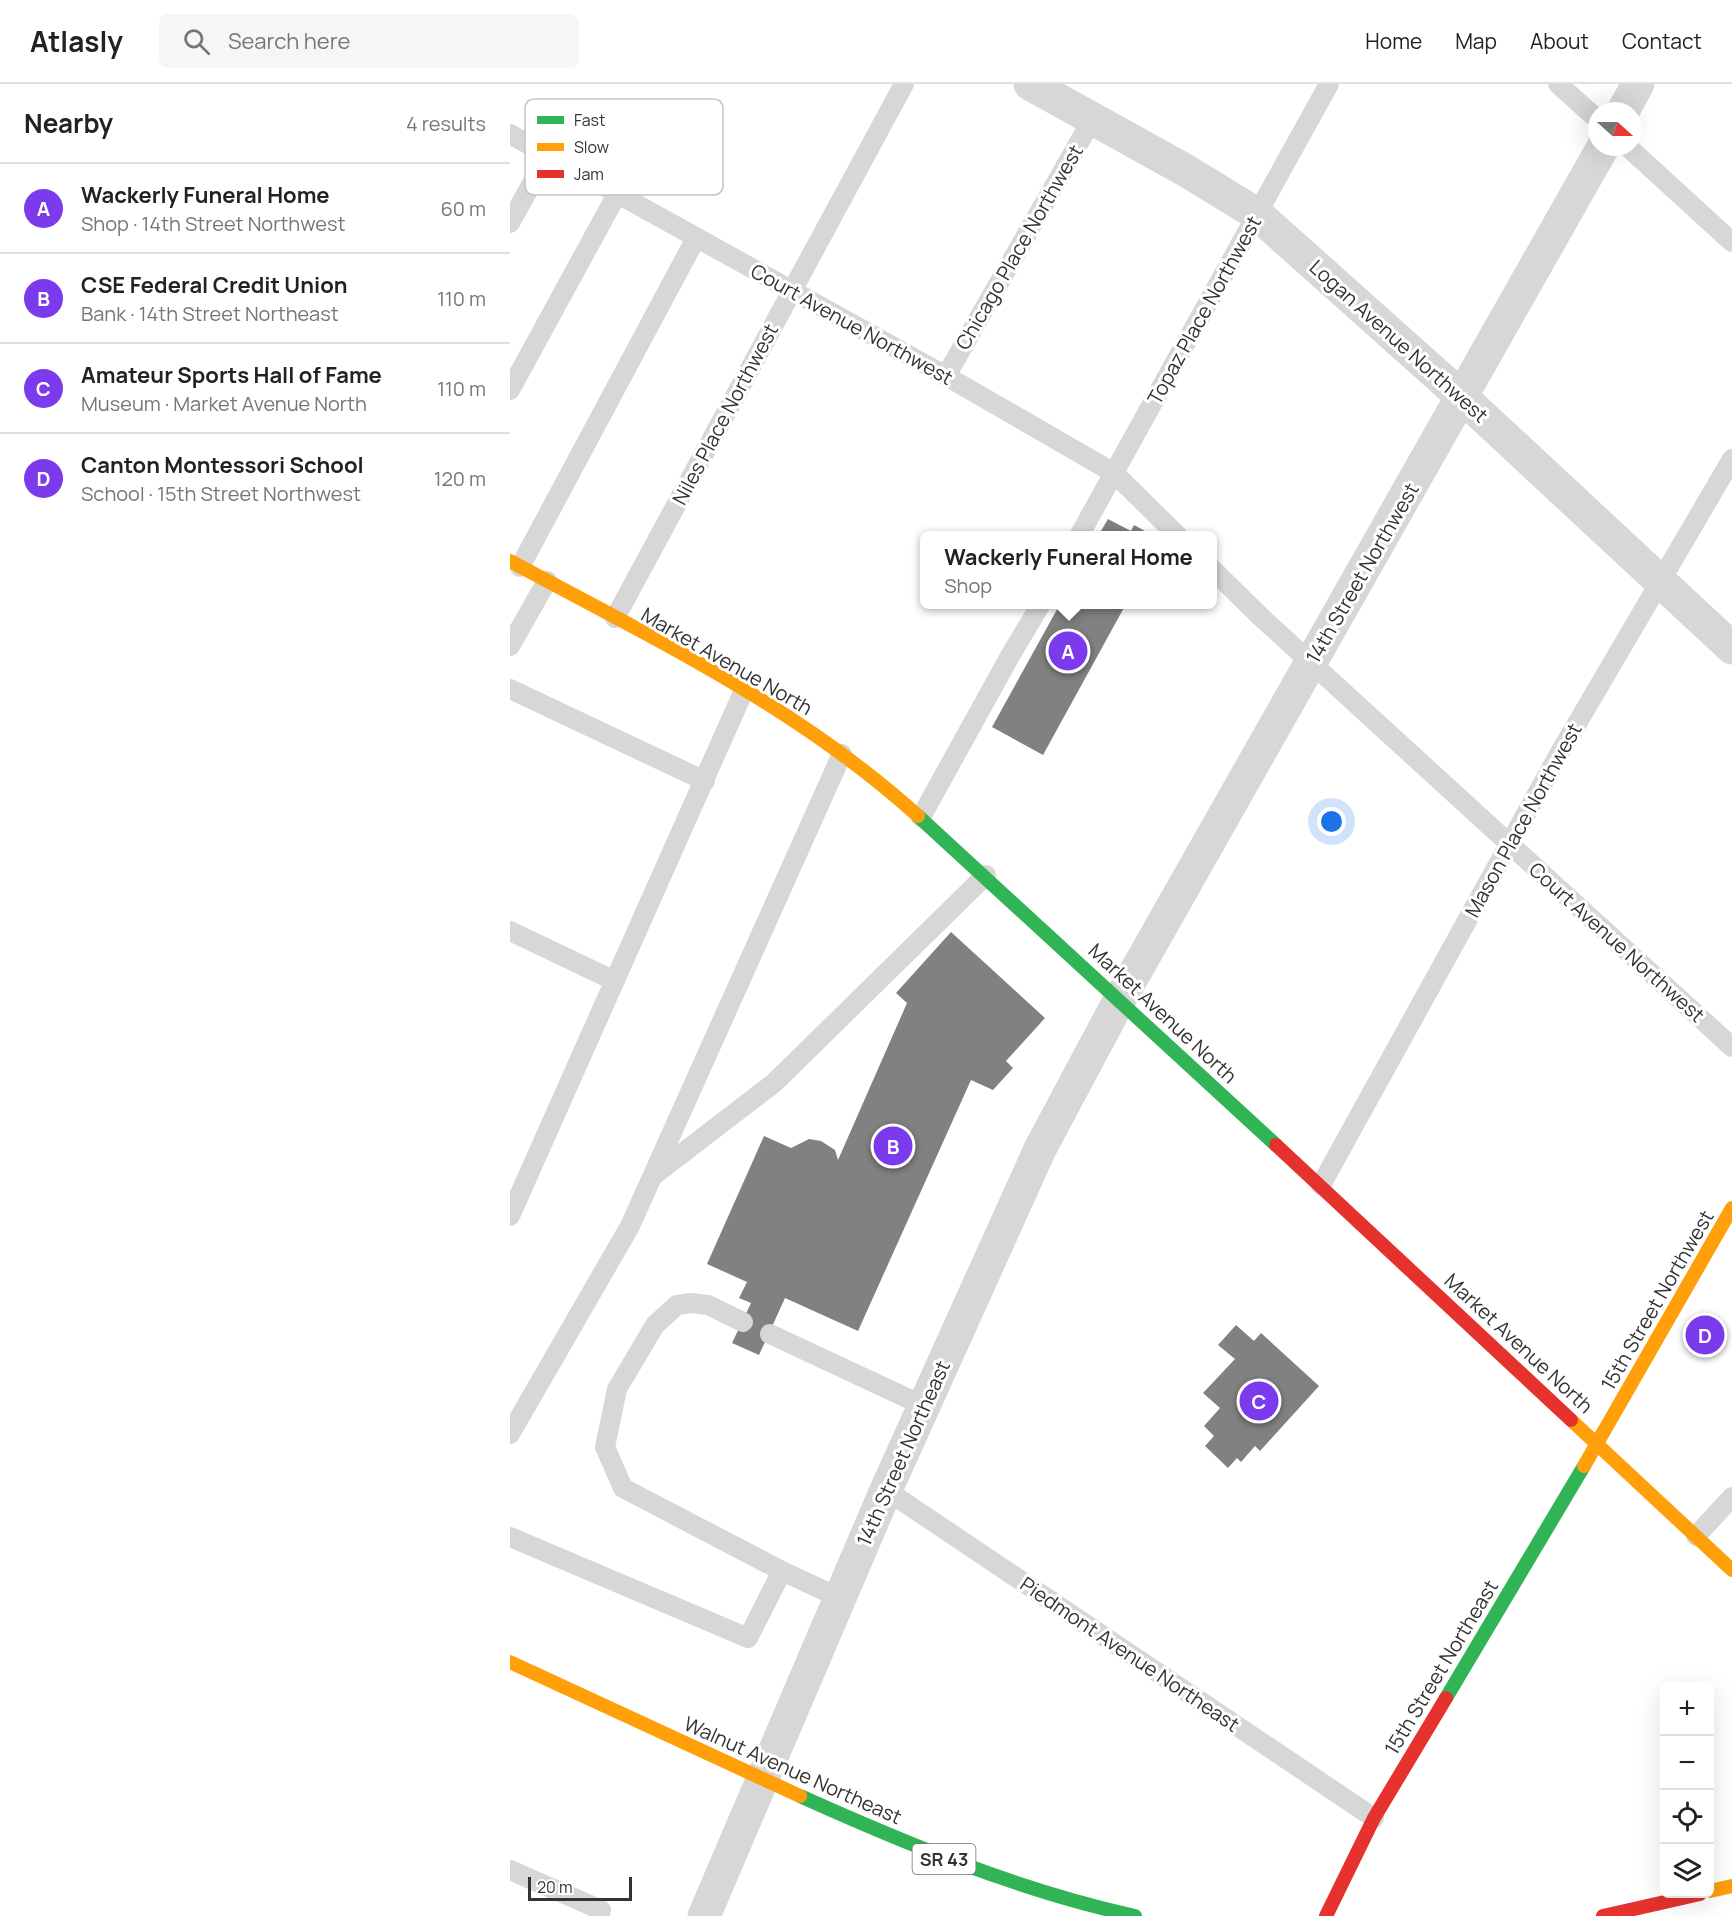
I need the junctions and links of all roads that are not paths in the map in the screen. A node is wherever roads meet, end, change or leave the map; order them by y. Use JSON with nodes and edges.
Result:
{"nodes":[{"id":1,"x":904,"y":84,"type":"edge"},
{"id":2,"x":1329,"y":84,"type":"edge"},
{"id":3,"x":1558,"y":84,"type":"edge"},
{"id":4,"x":1638,"y":84,"type":"edge"},
{"id":5,"x":1036,"y":85,"type":"edge"},
{"id":6,"x":1628,"y":102,"type":"edge"},
{"id":7,"x":1588,"y":111,"type":"edge"},
{"id":8,"x":1093,"y":118,"type":"junction"},
{"id":9,"x":510,"y":135,"type":"edge"},
{"id":10,"x":525,"y":144,"type":"edge"},
{"id":11,"x":1598,"y":156,"type":"edge"},
{"id":12,"x":1638,"y":156,"type":"edge"},
{"id":13,"x":526,"y":195,"type":"edge"},
{"id":14,"x":616,"y":195,"type":"edge"},
{"id":15,"x":619,"y":195,"type":"edge"},
{"id":16,"x":1257,"y":214,"type":"junction"},
{"id":17,"x":510,"y":224,"type":"edge"},
{"id":18,"x":696,"y":238,"type":"junction"},
{"id":19,"x":1732,"y":242,"type":"edge"},
{"id":20,"x":792,"y":291,"type":"junction"},
{"id":21,"x":946,"y":376,"type":"junction"},
{"id":22,"x":510,"y":390,"type":"edge"},
{"id":23,"x":1462,"y":398,"type":"junction"},
{"id":24,"x":1732,"y":459,"type":"edge"},
{"id":25,"x":1114,"y":473,"type":"junction"},
{"id":26,"x":1082,"y":531,"type":"edge"},
{"id":27,"x":1173,"y":531,"type":"edge"},
{"id":28,"x":515,"y":564,"type":"edge"},
{"id":29,"x":1217,"y":574,"type":"edge"},
{"id":30,"x":547,"y":581,"type":"junction"},
{"id":31,"x":1660,"y":582,"type":"junction"},
{"id":32,"x":1038,"y":609,"type":"edge"},
{"id":33,"x":615,"y":618,"type":"junction"},
{"id":34,"x":510,"y":646,"type":"edge"},
{"id":35,"x":1732,"y":648,"type":"edge"},
{"id":36,"x":1311,"y":662,"type":"junction"},
{"id":37,"x":745,"y":688,"type":"junction"},
{"id":38,"x":510,"y":689,"type":"edge"},
{"id":39,"x":842,"y":754,"type":"junction"},
{"id":40,"x":705,"y":781,"type":"junction"},
{"id":41,"x":921,"y":817,"type":"junction"},
{"id":42,"x":1509,"y":843,"type":"junction"},
{"id":43,"x":986,"y":875,"type":"junction"},
{"id":44,"x":510,"y":931,"type":"edge"},
{"id":45,"x":615,"y":981,"type":"junction"},
{"id":46,"x":1120,"y":999,"type":"junction"},
{"id":47,"x":1732,"y":1047,"type":"edge"},
{"id":48,"x":651,"y":1177,"type":"junction"},
{"id":49,"x":1321,"y":1185,"type":"junction"},
{"id":50,"x":1732,"y":1208,"type":"edge"},
{"id":51,"x":510,"y":1216,"type":"edge"},
{"id":52,"x":742,"y":1322,"type":"dead end"},
{"id":53,"x":770,"y":1334,"type":"dead end"},
{"id":54,"x":924,"y":1406,"type":"junction"},
{"id":55,"x":510,"y":1434,"type":"edge"},
{"id":56,"x":1598,"y":1443,"type":"junction"},
{"id":57,"x":886,"y":1490,"type":"junction"},
{"id":58,"x":1732,"y":1497,"type":"edge"},
{"id":59,"x":1696,"y":1536,"type":"junction"},
{"id":60,"x":510,"y":1537,"type":"edge"},
{"id":61,"x":1732,"y":1570,"type":"edge"},
{"id":62,"x":782,"y":1571,"type":"junction"},
{"id":63,"x":840,"y":1598,"type":"junction"},
{"id":64,"x":510,"y":1662,"type":"edge"},
{"id":65,"x":762,"y":1779,"type":"junction"},
{"id":66,"x":1374,"y":1818,"type":"junction"},
{"id":67,"x":510,"y":1870,"type":"edge"},
{"id":68,"x":1732,"y":1886,"type":"edge"},
{"id":69,"x":1714,"y":1890,"type":"edge"},
{"id":70,"x":1679,"y":1898,"type":"edge"},
{"id":71,"x":605,"y":1914,"type":"edge"},
{"id":72,"x":704,"y":1916,"type":"edge"},
{"id":73,"x":1135,"y":1916,"type":"edge"},
{"id":74,"x":1326,"y":1916,"type":"edge"},
{"id":75,"x":1603,"y":1916,"type":"edge"}],
"edges":[{"from":1,"to":20,"type":"lane","name":"Niles Place Northwest"},
{"from":2,"to":16,"type":"lane","name":"Topaz Place Northwest"},
{"from":3,"to":7,"type":"lane"},
{"from":4,"to":6,"type":"street"},
{"from":5,"to":8,"type":"street","name":"Logan Avenue Northwest"},
{"from":8,"to":16,"type":"street","name":"Logan Avenue Northwest"},
{"from":8,"to":21,"type":"lane","name":"Chicago Place Northwest"},
{"from":9,"to":10,"type":"lane","name":"Court Avenue Northwest"},
{"from":11,"to":23,"type":"street","name":"14th Street Northwest"},
{"from":12,"to":19,"type":"lane"},
{"from":13,"to":17,"type":"lane"},
{"from":14,"to":22,"type":"lane"},
{"from":15,"to":18,"type":"lane","name":"Court Avenue Northwest"},
{"from":16,"to":23,"type":"street","name":"Logan Avenue Northwest"},
{"from":16,"to":25,"type":"lane","name":"Topaz Place Northwest"},
{"from":18,"to":20,"type":"lane","name":"Court Avenue Northwest"},
{"from":18,"to":28,"type":"lane"},
{"from":20,"to":21,"type":"lane","name":"Court Avenue Northwest"},
{"from":20,"to":33,"type":"lane","name":"Niles Place Northwest"},
{"from":21,"to":25,"type":"lane","name":"Court Avenue Northwest"},
{"from":23,"to":31,"type":"street","name":"Logan Avenue Northwest"},
{"from":23,"to":36,"type":"street","name":"14th Street Northwest"},
{"from":24,"to":31,"type":"lane","name":"Mason Place Northwest"},
{"from":25,"to":26,"type":"lane","name":"Topaz Place Northwest"},
{"from":25,"to":27,"type":"lane","name":"Court Avenue Northwest"},
{"from":28,"to":30,"type":"street","name":"Market Avenue North"},
{"from":29,"to":36,"type":"lane","name":"Court Avenue Northwest"},
{"from":30,"to":33,"type":"street","name":"Market Avenue North"},
{"from":30,"to":34,"type":"lane"},
{"from":31,"to":35,"type":"street","name":"Logan Avenue Northwest"},
{"from":31,"to":42,"type":"lane","name":"Mason Place Northwest"},
{"from":32,"to":41,"type":"lane"},
{"from":33,"to":37,"type":"street","name":"Market Avenue North"},
{"from":36,"to":42,"type":"lane","name":"Court Avenue Northwest"},
{"from":36,"to":46,"type":"street","name":"14th Street Northwest"},
{"from":37,"to":39,"type":"street","name":"Market Avenue North"},
{"from":37,"to":40,"type":"lane"},
{"from":38,"to":40,"type":"lane"},
{"from":39,"to":41,"type":"street","name":"Market Avenue North"},
{"from":39,"to":48,"type":"lane"},
{"from":40,"to":45,"type":"lane"},
{"from":41,"to":43,"type":"street","name":"Market Avenue North"},
{"from":42,"to":47,"type":"lane","name":"Court Avenue Northwest"},
{"from":42,"to":49,"type":"lane","name":"Mason Place Northwest"},
{"from":43,"to":46,"type":"street","name":"Market Avenue North"},
{"from":43,"to":48,"type":"lane"},
{"from":44,"to":45,"type":"lane"},
{"from":45,"to":51,"type":"lane"},
{"from":46,"to":49,"type":"street","name":"Market Avenue North"},
{"from":46,"to":54,"type":"street","name":"14th Street Northeast"},
{"from":48,"to":55,"type":"lane"},
{"from":49,"to":56,"type":"street","name":"Market Avenue North"},
{"from":50,"to":56,"type":"street","name":"15th Street Northwest"},
{"from":52,"to":62,"type":"lane"},
{"from":53,"to":54,"type":"lane"},
{"from":54,"to":57,"type":"street","name":"14th Street Northeast"},
{"from":56,"to":59,"type":"street","name":"Market Avenue North"},
{"from":56,"to":66,"type":"street","name":"15th Street Northeast"},
{"from":57,"to":63,"type":"street","name":"14th Street Northeast"},
{"from":57,"to":66,"type":"lane","name":"Piedmont Avenue Northeast"},
{"from":58,"to":59,"type":"lane"},
{"from":59,"to":61,"type":"street","name":"Market Avenue North"},
{"from":60,"to":62,"type":"lane"},
{"from":62,"to":63,"type":"lane"},
{"from":63,"to":65,"type":"street","name":"14th Street Northeast"},
{"from":64,"to":65,"type":"street","name":"Walnut Avenue Northeast","number":"SR 43"},
{"from":65,"to":72,"type":"street","name":"14th Street Northeast"},
{"from":65,"to":73,"type":"street","name":"Walnut Avenue Northeast","number":"SR 43"},
{"from":66,"to":74,"type":"street","name":"15th Street Northeast"},
{"from":67,"to":71,"type":"lane"},
{"from":68,"to":69,"type":"street"},
{"from":70,"to":75,"type":"street"}]}
